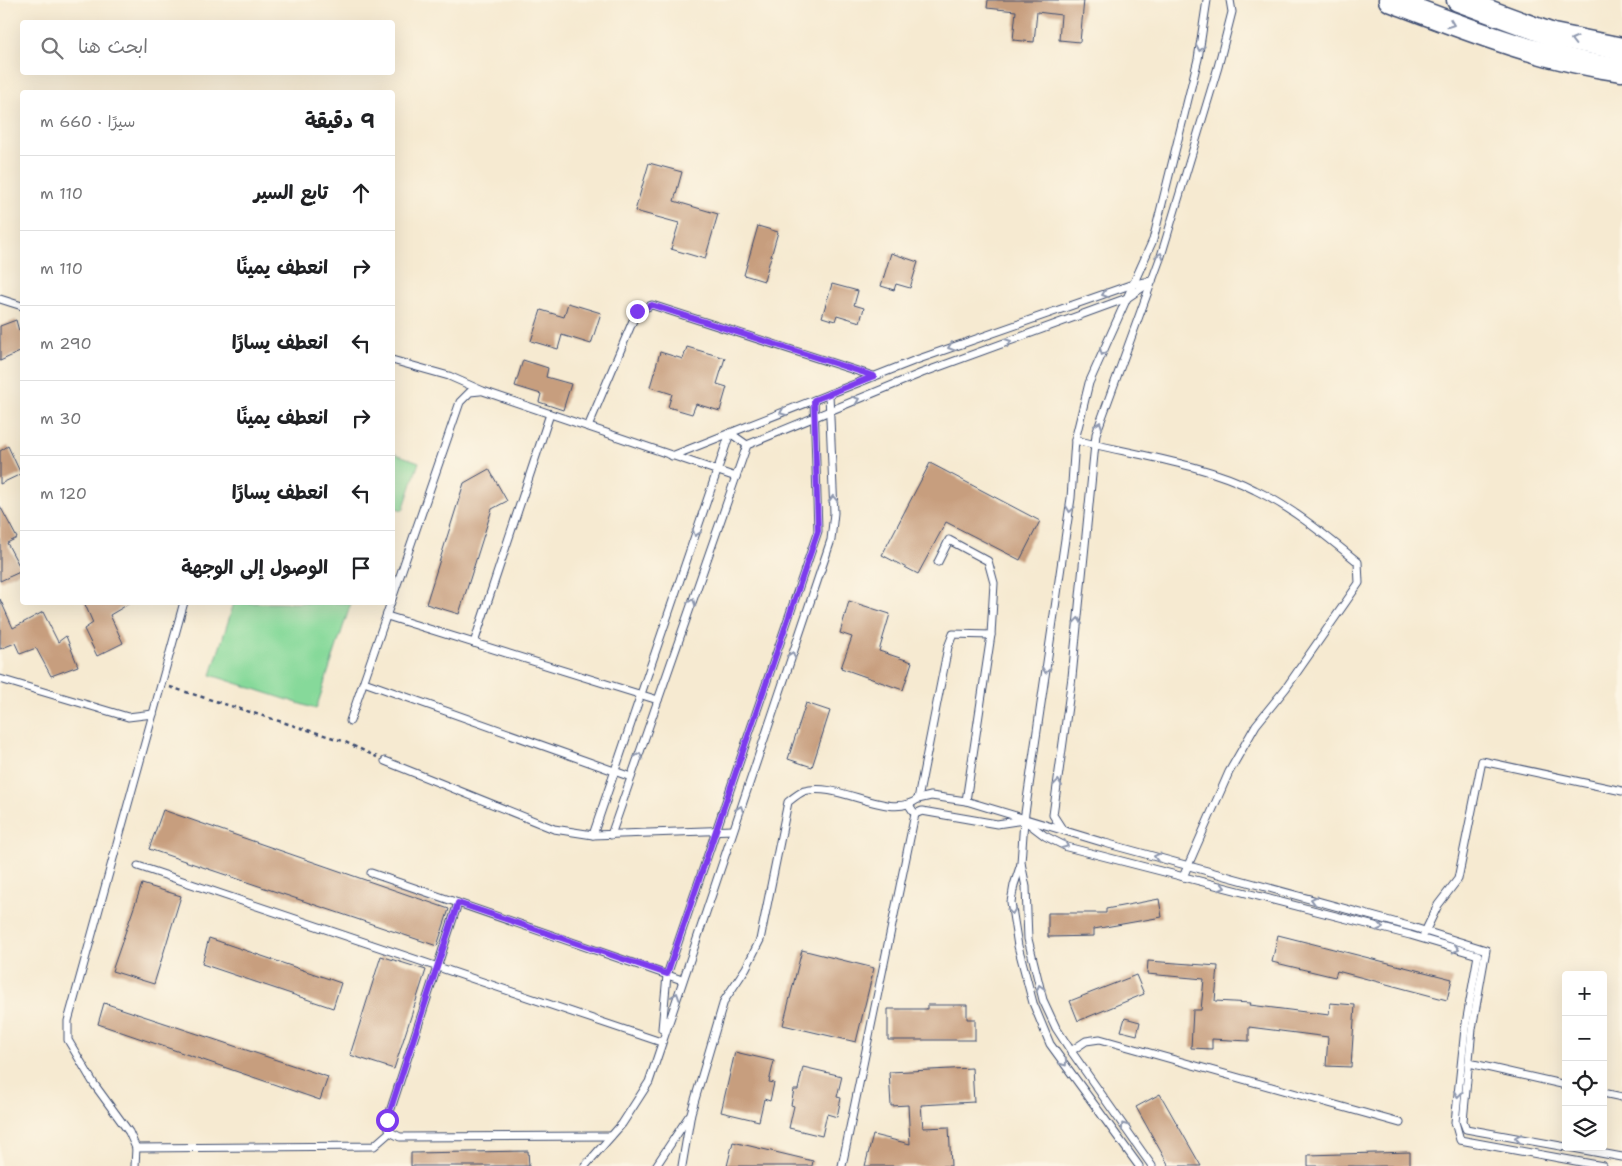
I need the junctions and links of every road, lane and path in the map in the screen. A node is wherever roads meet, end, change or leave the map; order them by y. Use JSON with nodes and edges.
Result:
{"nodes":[{"id":1,"x":1207,"y":0,"type":"edge"},
{"id":2,"x":1230,"y":0,"type":"edge"},
{"id":3,"x":1390,"y":0,"type":"edge"},
{"id":4,"x":1458,"y":0,"type":"edge"},
{"id":5,"x":1622,"y":49,"type":"edge"},
{"id":6,"x":1622,"y":70,"type":"edge"},
{"id":7,"x":1152,"y":281,"type":"junction"},
{"id":8,"x":1133,"y":284,"type":"junction"},
{"id":9,"x":1127,"y":298,"type":"junction"},
{"id":10,"x":0,"y":299,"type":"edge"},
{"id":11,"x":20,"y":305,"type":"edge"},
{"id":12,"x":395,"y":361,"type":"edge"},
{"id":13,"x":874,"y":376,"type":"junction"},
{"id":14,"x":483,"y":391,"type":"junction"},
{"id":15,"x":829,"y":394,"type":"junction"},
{"id":16,"x":814,"y":400,"type":"junction"},
{"id":17,"x":830,"y":411,"type":"junction"},
{"id":18,"x":550,"y":414,"type":"junction"},
{"id":19,"x":814,"y":417,"type":"junction"},
{"id":20,"x":588,"y":427,"type":"junction"},
{"id":21,"x":730,"y":433,"type":"junction"},
{"id":22,"x":1075,"y":440,"type":"junction"},
{"id":23,"x":747,"y":444,"type":"junction"},
{"id":24,"x":1095,"y":445,"type":"junction"},
{"id":25,"x":672,"y":456,"type":"junction"},
{"id":26,"x":717,"y":471,"type":"junction"},
{"id":27,"x":736,"y":477,"type":"junction"},
{"id":28,"x":938,"y":562,"type":"dead end"},
{"id":29,"x":395,"y":592,"type":"edge"},
{"id":30,"x":183,"y":605,"type":"edge"},
{"id":31,"x":390,"y":605,"type":"edge"},
{"id":32,"x":386,"y":616,"type":"junction"},
{"id":33,"x":992,"y":635,"type":"junction"},
{"id":34,"x":474,"y":643,"type":"junction"},
{"id":35,"x":0,"y":679,"type":"edge"},
{"id":36,"x":364,"y":682,"type":"junction"},
{"id":37,"x":161,"y":684,"type":"junction"},
{"id":38,"x":641,"y":694,"type":"junction"},
{"id":39,"x":658,"y":700,"type":"junction"},
{"id":40,"x":153,"y":714,"type":"junction"},
{"id":41,"x":350,"y":721,"type":"dead end"},
{"id":42,"x":386,"y":761,"type":"joint"},
{"id":43,"x":614,"y":771,"type":"junction"},
{"id":44,"x":631,"y":777,"type":"junction"},
{"id":45,"x":1622,"y":791,"type":"edge"},
{"id":46,"x":918,"y":799,"type":"junction"},
{"id":47,"x":966,"y":802,"type":"junction"},
{"id":48,"x":909,"y":805,"type":"junction"},
{"id":49,"x":915,"y":814,"type":"junction"},
{"id":50,"x":1024,"y":820,"type":"junction"},
{"id":51,"x":1062,"y":828,"type":"junction"},
{"id":52,"x":732,"y":830,"type":"junction"},
{"id":53,"x":716,"y":831,"type":"junction"},
{"id":54,"x":593,"y":835,"type":"junction"},
{"id":55,"x":611,"y":835,"type":"junction"},
{"id":56,"x":1021,"y":863,"type":"junction"},
{"id":57,"x":1187,"y":865,"type":"junction"},
{"id":58,"x":138,"y":866,"type":"dead end"},
{"id":59,"x":371,"y":873,"type":"dead end"},
{"id":60,"x":1183,"y":877,"type":"junction"},
{"id":61,"x":458,"y":903,"type":"junction"},
{"id":62,"x":1425,"y":931,"type":"junction"},
{"id":63,"x":1422,"y":939,"type":"junction"},
{"id":64,"x":438,"y":967,"type":"junction"},
{"id":65,"x":667,"y":974,"type":"junction"},
{"id":66,"x":682,"y":980,"type":"junction"},
{"id":67,"x":660,"y":1042,"type":"junction"},
{"id":68,"x":1071,"y":1051,"type":"junction"},
{"id":69,"x":1469,"y":1064,"type":"junction"},
{"id":70,"x":1562,"y":1084,"type":"edge"},
{"id":71,"x":1607,"y":1094,"type":"edge"},
{"id":72,"x":1622,"y":1098,"type":"edge"},
{"id":73,"x":691,"y":1113,"type":"junction"},
{"id":74,"x":1400,"y":1122,"type":"dead end"},
{"id":75,"x":390,"y":1132,"type":"junction"},
{"id":76,"x":611,"y":1136,"type":"junction"},
{"id":77,"x":1562,"y":1146,"type":"edge"},
{"id":78,"x":136,"y":1148,"type":"junction"},
{"id":79,"x":1589,"y":1151,"type":"edge"},
{"id":80,"x":1622,"y":1157,"type":"edge"},
{"id":81,"x":135,"y":1166,"type":"edge"},
{"id":82,"x":585,"y":1166,"type":"edge"},
{"id":83,"x":656,"y":1166,"type":"edge"},
{"id":84,"x":682,"y":1166,"type":"edge"},
{"id":85,"x":842,"y":1166,"type":"edge"},
{"id":86,"x":1139,"y":1166,"type":"edge"},
{"id":87,"x":1152,"y":1166,"type":"edge"},
{"id":88,"x":1603,"y":1166,"type":"edge"}],
"edges":[{"from":1,"to":8,"type":"lane","one_way":true},
{"from":7,"to":2,"type":"lane","one_way":true},
{"from":3,"to":6,"type":"highway","one_way":true},
{"from":5,"to":4,"type":"highway","one_way":true},
{"from":7,"to":8,"type":"lane"},
{"from":7,"to":9,"type":"lane"},
{"from":24,"to":7,"type":"lane","one_way":true},
{"from":8,"to":9,"type":"lane"},
{"from":8,"to":13,"type":"lane","one_way":true},
{"from":17,"to":9,"type":"lane","one_way":true},
{"from":9,"to":22,"type":"lane","one_way":true},
{"from":10,"to":11,"type":"lane"},
{"from":12,"to":14,"type":"lane"},
{"from":13,"to":15,"type":"lane"},
{"from":13,"to":20,"type":"lane"},
{"from":14,"to":18,"type":"lane"},
{"from":14,"to":29,"type":"lane"},
{"from":15,"to":16,"type":"lane"},
{"from":15,"to":17,"type":"lane"},
{"from":16,"to":19,"type":"lane"},
{"from":16,"to":21,"type":"lane","one_way":true},
{"from":17,"to":19,"type":"lane"},
{"from":52,"to":17,"type":"lane","one_way":true},
{"from":18,"to":20,"type":"lane"},
{"from":18,"to":34,"type":"lane"},
{"from":19,"to":23,"type":"lane"},
{"from":19,"to":53,"type":"lane"},
{"from":20,"to":25,"type":"lane"},
{"from":21,"to":23,"type":"lane"},
{"from":21,"to":25,"type":"lane"},
{"from":21,"to":26,"type":"lane"},
{"from":22,"to":24,"type":"lane"},
{"from":22,"to":50,"type":"lane","one_way":true},
{"from":23,"to":27,"type":"lane"},
{"from":51,"to":24,"type":"lane","one_way":true},
{"from":24,"to":57,"type":"lane"},
{"from":25,"to":26,"type":"lane"},
{"from":26,"to":27,"type":"lane"},
{"from":26,"to":38,"type":"lane","one_way":true},
{"from":39,"to":27,"type":"lane","one_way":true},
{"from":28,"to":33,"type":"lane"},
{"from":30,"to":37,"type":"lane"},
{"from":31,"to":32,"type":"lane"},
{"from":32,"to":34,"type":"lane"},
{"from":32,"to":36,"type":"lane"},
{"from":33,"to":46,"type":"lane"},
{"from":33,"to":47,"type":"lane"},
{"from":34,"to":38,"type":"lane"},
{"from":35,"to":40,"type":"lane"},
{"from":36,"to":41,"type":"lane"},
{"from":36,"to":43,"type":"lane"},
{"from":37,"to":40,"type":"lane"},
{"from":37,"to":42,"type":"path"},
{"from":38,"to":39,"type":"lane"},
{"from":38,"to":43,"type":"lane"},
{"from":44,"to":39,"type":"lane","one_way":true},
{"from":40,"to":78,"type":"lane"},
{"from":42,"to":54,"type":"lane"},
{"from":43,"to":44,"type":"lane"},
{"from":43,"to":54,"type":"lane"},
{"from":44,"to":55,"type":"lane"},
{"from":45,"to":62,"type":"lane"},
{"from":46,"to":47,"type":"lane"},
{"from":46,"to":48,"type":"lane"},
{"from":47,"to":50,"type":"lane"},
{"from":48,"to":49,"type":"lane"},
{"from":48,"to":73,"type":"lane"},
{"from":49,"to":50,"type":"lane"},
{"from":49,"to":85,"type":"lane"},
{"from":50,"to":51,"type":"lane"},
{"from":50,"to":56,"type":"lane"},
{"from":50,"to":60,"type":"lane","one_way":true},
{"from":57,"to":51,"type":"lane","one_way":true},
{"from":52,"to":53,"type":"lane"},
{"from":52,"to":66,"type":"lane"},
{"from":53,"to":55,"type":"lane"},
{"from":53,"to":65,"type":"lane"},
{"from":54,"to":55,"type":"lane"},
{"from":68,"to":56,"type":"lane","one_way":true},
{"from":56,"to":86,"type":"lane","one_way":true},
{"from":57,"to":60,"type":"lane"},
{"from":62,"to":57,"type":"lane","one_way":true},
{"from":58,"to":64,"type":"lane"},
{"from":59,"to":61,"type":"lane"},
{"from":60,"to":63,"type":"lane","one_way":true},
{"from":61,"to":64,"type":"lane"},
{"from":61,"to":65,"type":"lane"},
{"from":62,"to":63,"type":"lane"},
{"from":62,"to":69,"type":"lane"},
{"from":63,"to":88,"type":"lane","one_way":true},
{"from":64,"to":67,"type":"lane"},
{"from":64,"to":75,"type":"lane"},
{"from":65,"to":66,"type":"lane"},
{"from":65,"to":67,"type":"lane"},
{"from":67,"to":66,"type":"lane","one_way":true},
{"from":67,"to":76,"type":"lane"},
{"from":68,"to":74,"type":"lane"},
{"from":87,"to":68,"type":"lane","one_way":true},
{"from":69,"to":70,"type":"lane"},
{"from":77,"to":69,"type":"lane","one_way":true},
{"from":71,"to":72,"type":"lane"},
{"from":73,"to":83,"type":"lane"},
{"from":73,"to":84,"type":"lane"},
{"from":75,"to":76,"type":"lane"},
{"from":75,"to":78,"type":"lane"},
{"from":76,"to":82,"type":"lane"},
{"from":78,"to":81,"type":"lane"},
{"from":79,"to":80,"type":"lane"}]}
